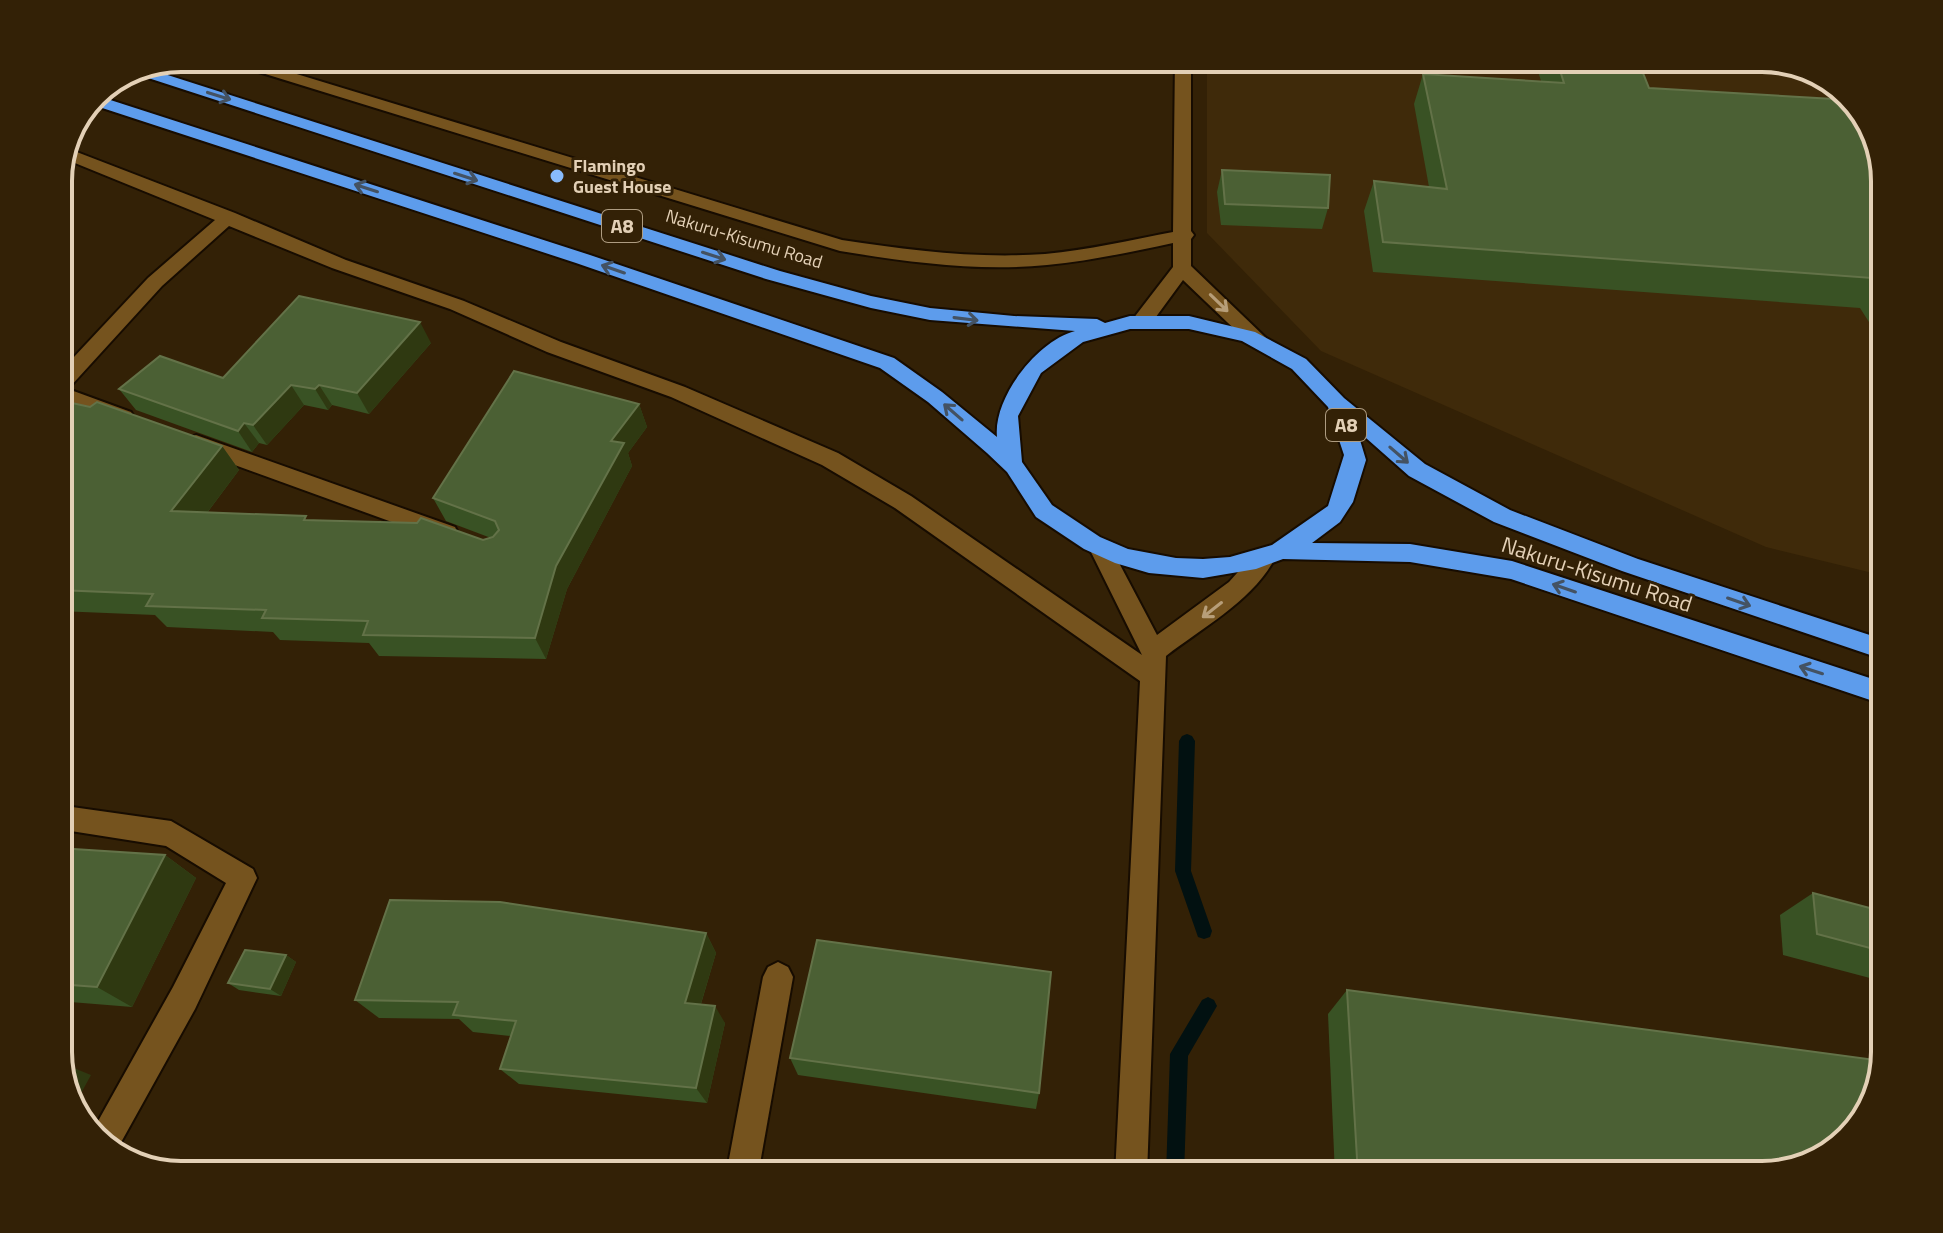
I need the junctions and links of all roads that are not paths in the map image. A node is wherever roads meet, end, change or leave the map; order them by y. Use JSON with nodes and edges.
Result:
{"nodes":[{"id":1,"x":274,"y":72,"type":"edge"},
{"id":2,"x":1183,"y":72,"type":"edge"},
{"id":3,"x":154,"y":76,"type":"edge"},
{"id":4,"x":105,"y":103,"type":"edge"},
{"id":5,"x":75,"y":157,"type":"edge"},
{"id":6,"x":229,"y":217,"type":"junction"},
{"id":7,"x":1185,"y":235,"type":"junction"},
{"id":8,"x":1182,"y":268,"type":"junction"},
{"id":9,"x":1143,"y":320,"type":"junction"},
{"id":10,"x":1110,"y":325,"type":"junction"},
{"id":11,"x":1256,"y":338,"type":"junction"},
{"id":12,"x":72,"y":374,"type":"edge"},
{"id":13,"x":72,"y":396,"type":"edge"},
{"id":14,"x":1340,"y":404,"type":"junction"},
{"id":15,"x":146,"y":425,"type":"edge"},
{"id":16,"x":175,"y":435,"type":"edge"},
{"id":17,"x":1012,"y":464,"type":"junction"},
{"id":18,"x":466,"y":540,"type":"edge"},
{"id":19,"x":1100,"y":548,"type":"junction"},
{"id":20,"x":1285,"y":551,"type":"junction"},
{"id":21,"x":1262,"y":560,"type":"junction"},
{"id":22,"x":1871,"y":645,"type":"edge"},
{"id":23,"x":1153,"y":664,"type":"junction"},
{"id":24,"x":1871,"y":689,"type":"edge"},
{"id":25,"x":72,"y":819,"type":"edge"},
{"id":26,"x":778,"y":977,"type":"dead end"},
{"id":27,"x":109,"y":1133,"type":"edge"},
{"id":28,"x":745,"y":1161,"type":"edge"},
{"id":29,"x":1132,"y":1161,"type":"edge"}],
"edges":[{"from":1,"to":7,"type":"street"},
{"from":2,"to":7,"type":"street"},
{"from":3,"to":10,"type":"highway","name":"Nakuru-Kisumu Road","number":"A8","one_way":true},
{"from":17,"to":4,"type":"highway","number":"A8","one_way":true},
{"from":5,"to":6,"type":"street"},
{"from":6,"to":12,"type":"street"},
{"from":6,"to":23,"type":"street"},
{"from":7,"to":8,"type":"street"},
{"from":8,"to":9,"type":"street"},
{"from":8,"to":11,"type":"street","one_way":true},
{"from":9,"to":10,"type":"highway","number":"A8"},
{"from":9,"to":11,"type":"highway","number":"A8"},
{"from":10,"to":17,"type":"highway","number":"A8"},
{"from":11,"to":14,"type":"highway","number":"A8"},
{"from":13,"to":15,"type":"street"},
{"from":14,"to":20,"type":"highway","number":"A8"},
{"from":14,"to":22,"type":"highway","name":"Nakuru-Kisumu Road","number":"A8","one_way":true},
{"from":16,"to":18,"type":"street"},
{"from":17,"to":19,"type":"highway","number":"A8"},
{"from":19,"to":21,"type":"highway","number":"A8"},
{"from":19,"to":23,"type":"street"},
{"from":20,"to":21,"type":"highway","number":"A8"},
{"from":24,"to":20,"type":"highway","name":"Nakuru-Kisumu Road","number":"A8","one_way":true},
{"from":21,"to":23,"type":"street","one_way":true},
{"from":23,"to":29,"type":"street"},
{"from":25,"to":27,"type":"street"},
{"from":26,"to":28,"type":"street"}]}
